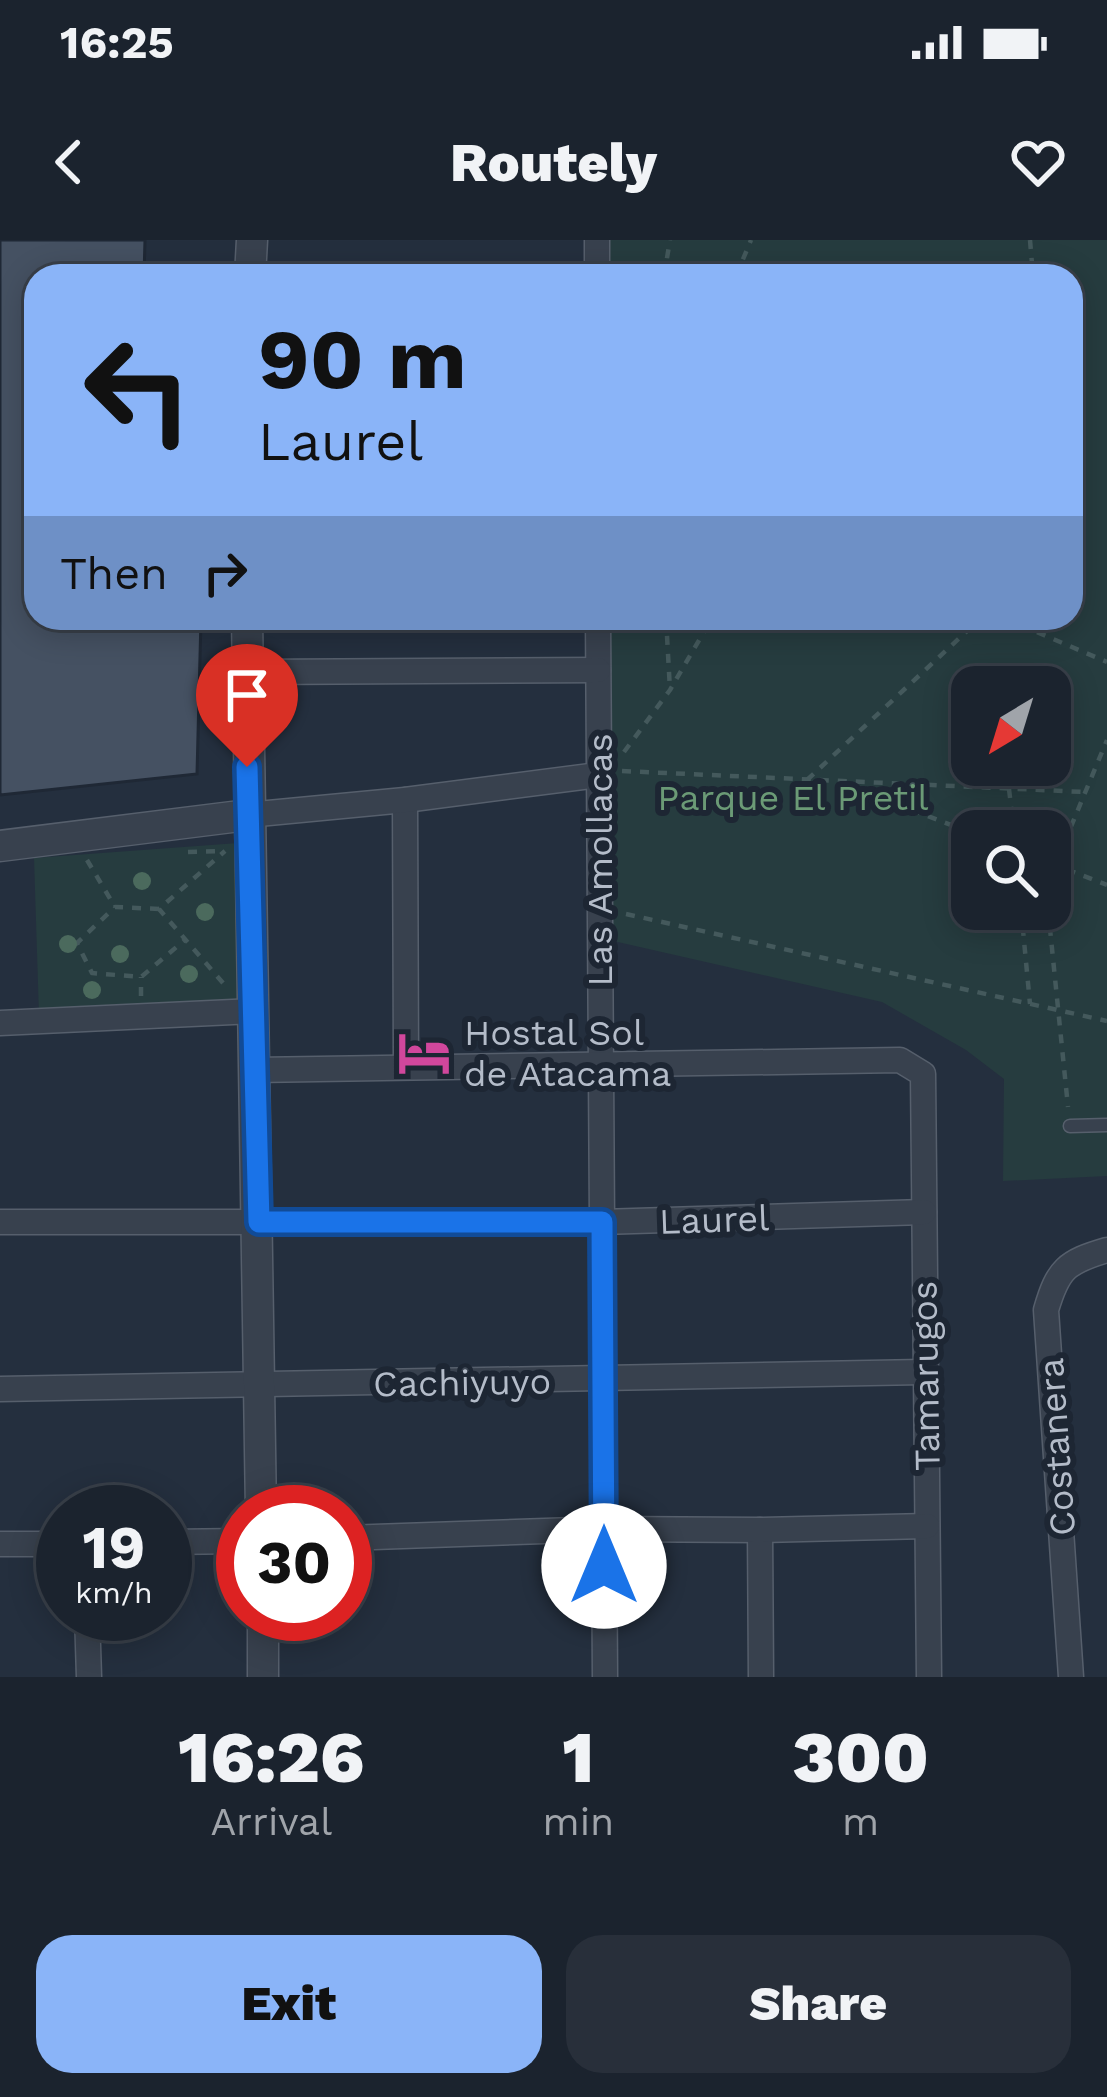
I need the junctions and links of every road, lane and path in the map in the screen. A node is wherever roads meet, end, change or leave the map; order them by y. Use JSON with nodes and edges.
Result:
{"nodes":[{"id":1,"x":247,"y":630,"type":"edge"},
{"id":2,"x":598,"y":630,"type":"edge"},
{"id":3,"x":667,"y":630,"type":"edge"},
{"id":4,"x":705,"y":630,"type":"edge"},
{"id":5,"x":968,"y":630,"type":"edge"},
{"id":6,"x":1032,"y":630,"type":"edge"},
{"id":7,"x":1107,"y":662,"type":"edge"},
{"id":8,"x":598,"y":670,"type":"junction"},
{"id":9,"x":246,"y":671,"type":"junction"},
{"id":10,"x":670,"y":690,"type":"junction"},
{"id":11,"x":1107,"y":740,"type":"edge"},
{"id":12,"x":622,"y":754,"type":"dead end"},
{"id":13,"x":604,"y":773,"type":"junction"},
{"id":14,"x":807,"y":780,"type":"junction"},
{"id":15,"x":839,"y":782,"type":"junction"},
{"id":16,"x":1009,"y":789,"type":"junction"},
{"id":17,"x":1085,"y":792,"type":"junction"},
{"id":18,"x":405,"y":800,"type":"junction"},
{"id":19,"x":1012,"y":810,"type":"edge"},
{"id":20,"x":248,"y":815,"type":"junction"},
{"id":21,"x":1071,"y":823,"type":"edge"},
{"id":22,"x":951,"y":825,"type":"edge"},
{"id":23,"x":0,"y":846,"type":"edge"},
{"id":24,"x":225,"y":851,"type":"junction"},
{"id":25,"x":178,"y":852,"type":"dead end"},
{"id":26,"x":85,"y":856,"type":"dead end"},
{"id":27,"x":227,"y":872,"type":"dead end"},
{"id":28,"x":1071,"y":872,"type":"edge"},
{"id":29,"x":1107,"y":886,"type":"edge"},
{"id":30,"x":115,"y":907,"type":"junction"},
{"id":31,"x":158,"y":909,"type":"junction"},
{"id":32,"x":599,"y":909,"type":"junction"},
{"id":33,"x":1023,"y":930,"type":"edge"},
{"id":34,"x":1050,"y":930,"type":"edge"},
{"id":35,"x":186,"y":939,"type":"junction"},
{"id":36,"x":141,"y":977,"type":"junction"},
{"id":37,"x":227,"y":987,"type":"dead end"},
{"id":38,"x":1030,"y":1004,"type":"junction"},
{"id":39,"x":140,"y":1006,"type":"dead end"},
{"id":40,"x":1058,"y":1010,"type":"junction"},
{"id":41,"x":254,"y":1011,"type":"junction"},
{"id":42,"x":1107,"y":1021,"type":"edge"},
{"id":43,"x":0,"y":1023,"type":"edge"},
{"id":44,"x":600,"y":1066,"type":"junction"},
{"id":45,"x":406,"y":1067,"type":"junction"},
{"id":46,"x":254,"y":1070,"type":"junction"},
{"id":47,"x":1107,"y":1125,"type":"edge"},
{"id":48,"x":1070,"y":1126,"type":"joint"},
{"id":49,"x":924,"y":1213,"type":"junction"},
{"id":50,"x":0,"y":1222,"type":"edge"},
{"id":51,"x":259,"y":1222,"type":"junction"},
{"id":52,"x":602,"y":1222,"type":"junction"},
{"id":53,"x":1107,"y":1250,"type":"edge"},
{"id":54,"x":923,"y":1372,"type":"junction"},
{"id":55,"x":603,"y":1380,"type":"junction"},
{"id":56,"x":258,"y":1386,"type":"junction"},
{"id":57,"x":0,"y":1389,"type":"edge"},
{"id":58,"x":260,"y":1485,"type":"edge"},
{"id":59,"x":927,"y":1526,"type":"junction"},
{"id":60,"x":604,"y":1529,"type":"junction"},
{"id":61,"x":760,"y":1530,"type":"junction"},
{"id":62,"x":372,"y":1537,"type":"edge"},
{"id":63,"x":0,"y":1544,"type":"edge"},
{"id":64,"x":36,"y":1544,"type":"edge"},
{"id":65,"x":88,"y":1641,"type":"edge"},
{"id":66,"x":263,"y":1641,"type":"edge"},
{"id":67,"x":89,"y":1677,"type":"edge"},
{"id":68,"x":263,"y":1677,"type":"edge"},
{"id":69,"x":605,"y":1677,"type":"edge"},
{"id":70,"x":761,"y":1677,"type":"edge"},
{"id":71,"x":929,"y":1677,"type":"edge"},
{"id":72,"x":1071,"y":1677,"type":"edge"}],
"edges":[{"from":1,"to":9,"type":"street"},
{"from":2,"to":8,"type":"street","name":"Las Amollacas"},
{"from":3,"to":10,"type":"path"},
{"from":4,"to":10,"type":"path"},
{"from":5,"to":14,"type":"path"},
{"from":6,"to":7,"type":"path"},
{"from":8,"to":9,"type":"street"},
{"from":8,"to":13,"type":"street","name":"Las Amollacas"},
{"from":9,"to":20,"type":"street"},
{"from":10,"to":12,"type":"path"},
{"from":11,"to":17,"type":"path"},
{"from":13,"to":14,"type":"path"},
{"from":13,"to":18,"type":"street"},
{"from":13,"to":32,"type":"street","name":"Las Amollacas"},
{"from":14,"to":15,"type":"path"},
{"from":15,"to":16,"type":"path"},
{"from":15,"to":22,"type":"path"},
{"from":16,"to":17,"type":"path"},
{"from":16,"to":19,"type":"path"},
{"from":17,"to":21,"type":"path"},
{"from":18,"to":20,"type":"street"},
{"from":18,"to":45,"type":"street"},
{"from":20,"to":23,"type":"street"},
{"from":20,"to":41,"type":"street"},
{"from":24,"to":25,"type":"path"},
{"from":24,"to":27,"type":"path"},
{"from":24,"to":31,"type":"path"},
{"from":26,"to":30,"type":"path"},
{"from":28,"to":29,"type":"path"},
{"from":30,"to":31,"type":"path"},
{"from":30,"to":36,"type":"path"},
{"from":31,"to":35,"type":"path"},
{"from":32,"to":38,"type":"path"},
{"from":32,"to":44,"type":"street","name":"Las Amollacas"},
{"from":33,"to":38,"type":"path"},
{"from":34,"to":40,"type":"path"},
{"from":35,"to":36,"type":"path"},
{"from":35,"to":37,"type":"path"},
{"from":36,"to":39,"type":"path"},
{"from":38,"to":40,"type":"path"},
{"from":40,"to":42,"type":"path"},
{"from":40,"to":48,"type":"path"},
{"from":41,"to":43,"type":"street"},
{"from":41,"to":46,"type":"street"},
{"from":44,"to":45,"type":"street"},
{"from":44,"to":49,"type":"street","name":"Tamarugos"},
{"from":44,"to":52,"type":"street","name":"Las Amollacas"},
{"from":45,"to":46,"type":"street"},
{"from":46,"to":51,"type":"street"},
{"from":47,"to":48,"type":"lane"},
{"from":49,"to":52,"type":"street","name":"Laurel"},
{"from":49,"to":54,"type":"street","name":"Tamarugos"},
{"from":50,"to":51,"type":"street","name":"Laurel"},
{"from":51,"to":52,"type":"street","name":"Laurel"},
{"from":51,"to":56,"type":"street"},
{"from":52,"to":55,"type":"street","name":"Las Amollacas"},
{"from":53,"to":72,"type":"street","name":"Costanera"},
{"from":54,"to":55,"type":"street","name":"Cachiyuyo"},
{"from":54,"to":59,"type":"street","name":"Tamarugos"},
{"from":55,"to":56,"type":"street","name":"Cachiyuyo"},
{"from":55,"to":60,"type":"street","name":"Las Amollacas"},
{"from":56,"to":57,"type":"street","name":"Cachiyuyo"},
{"from":56,"to":58,"type":"street"},
{"from":59,"to":61,"type":"street"},
{"from":59,"to":71,"type":"street","name":"Tamarugos"},
{"from":60,"to":61,"type":"street"},
{"from":60,"to":62,"type":"street"},
{"from":60,"to":69,"type":"street","name":"Las Amollacas"},
{"from":61,"to":70,"type":"street"},
{"from":63,"to":64,"type":"street"},
{"from":65,"to":67,"type":"street"},
{"from":66,"to":68,"type":"street"}]}
